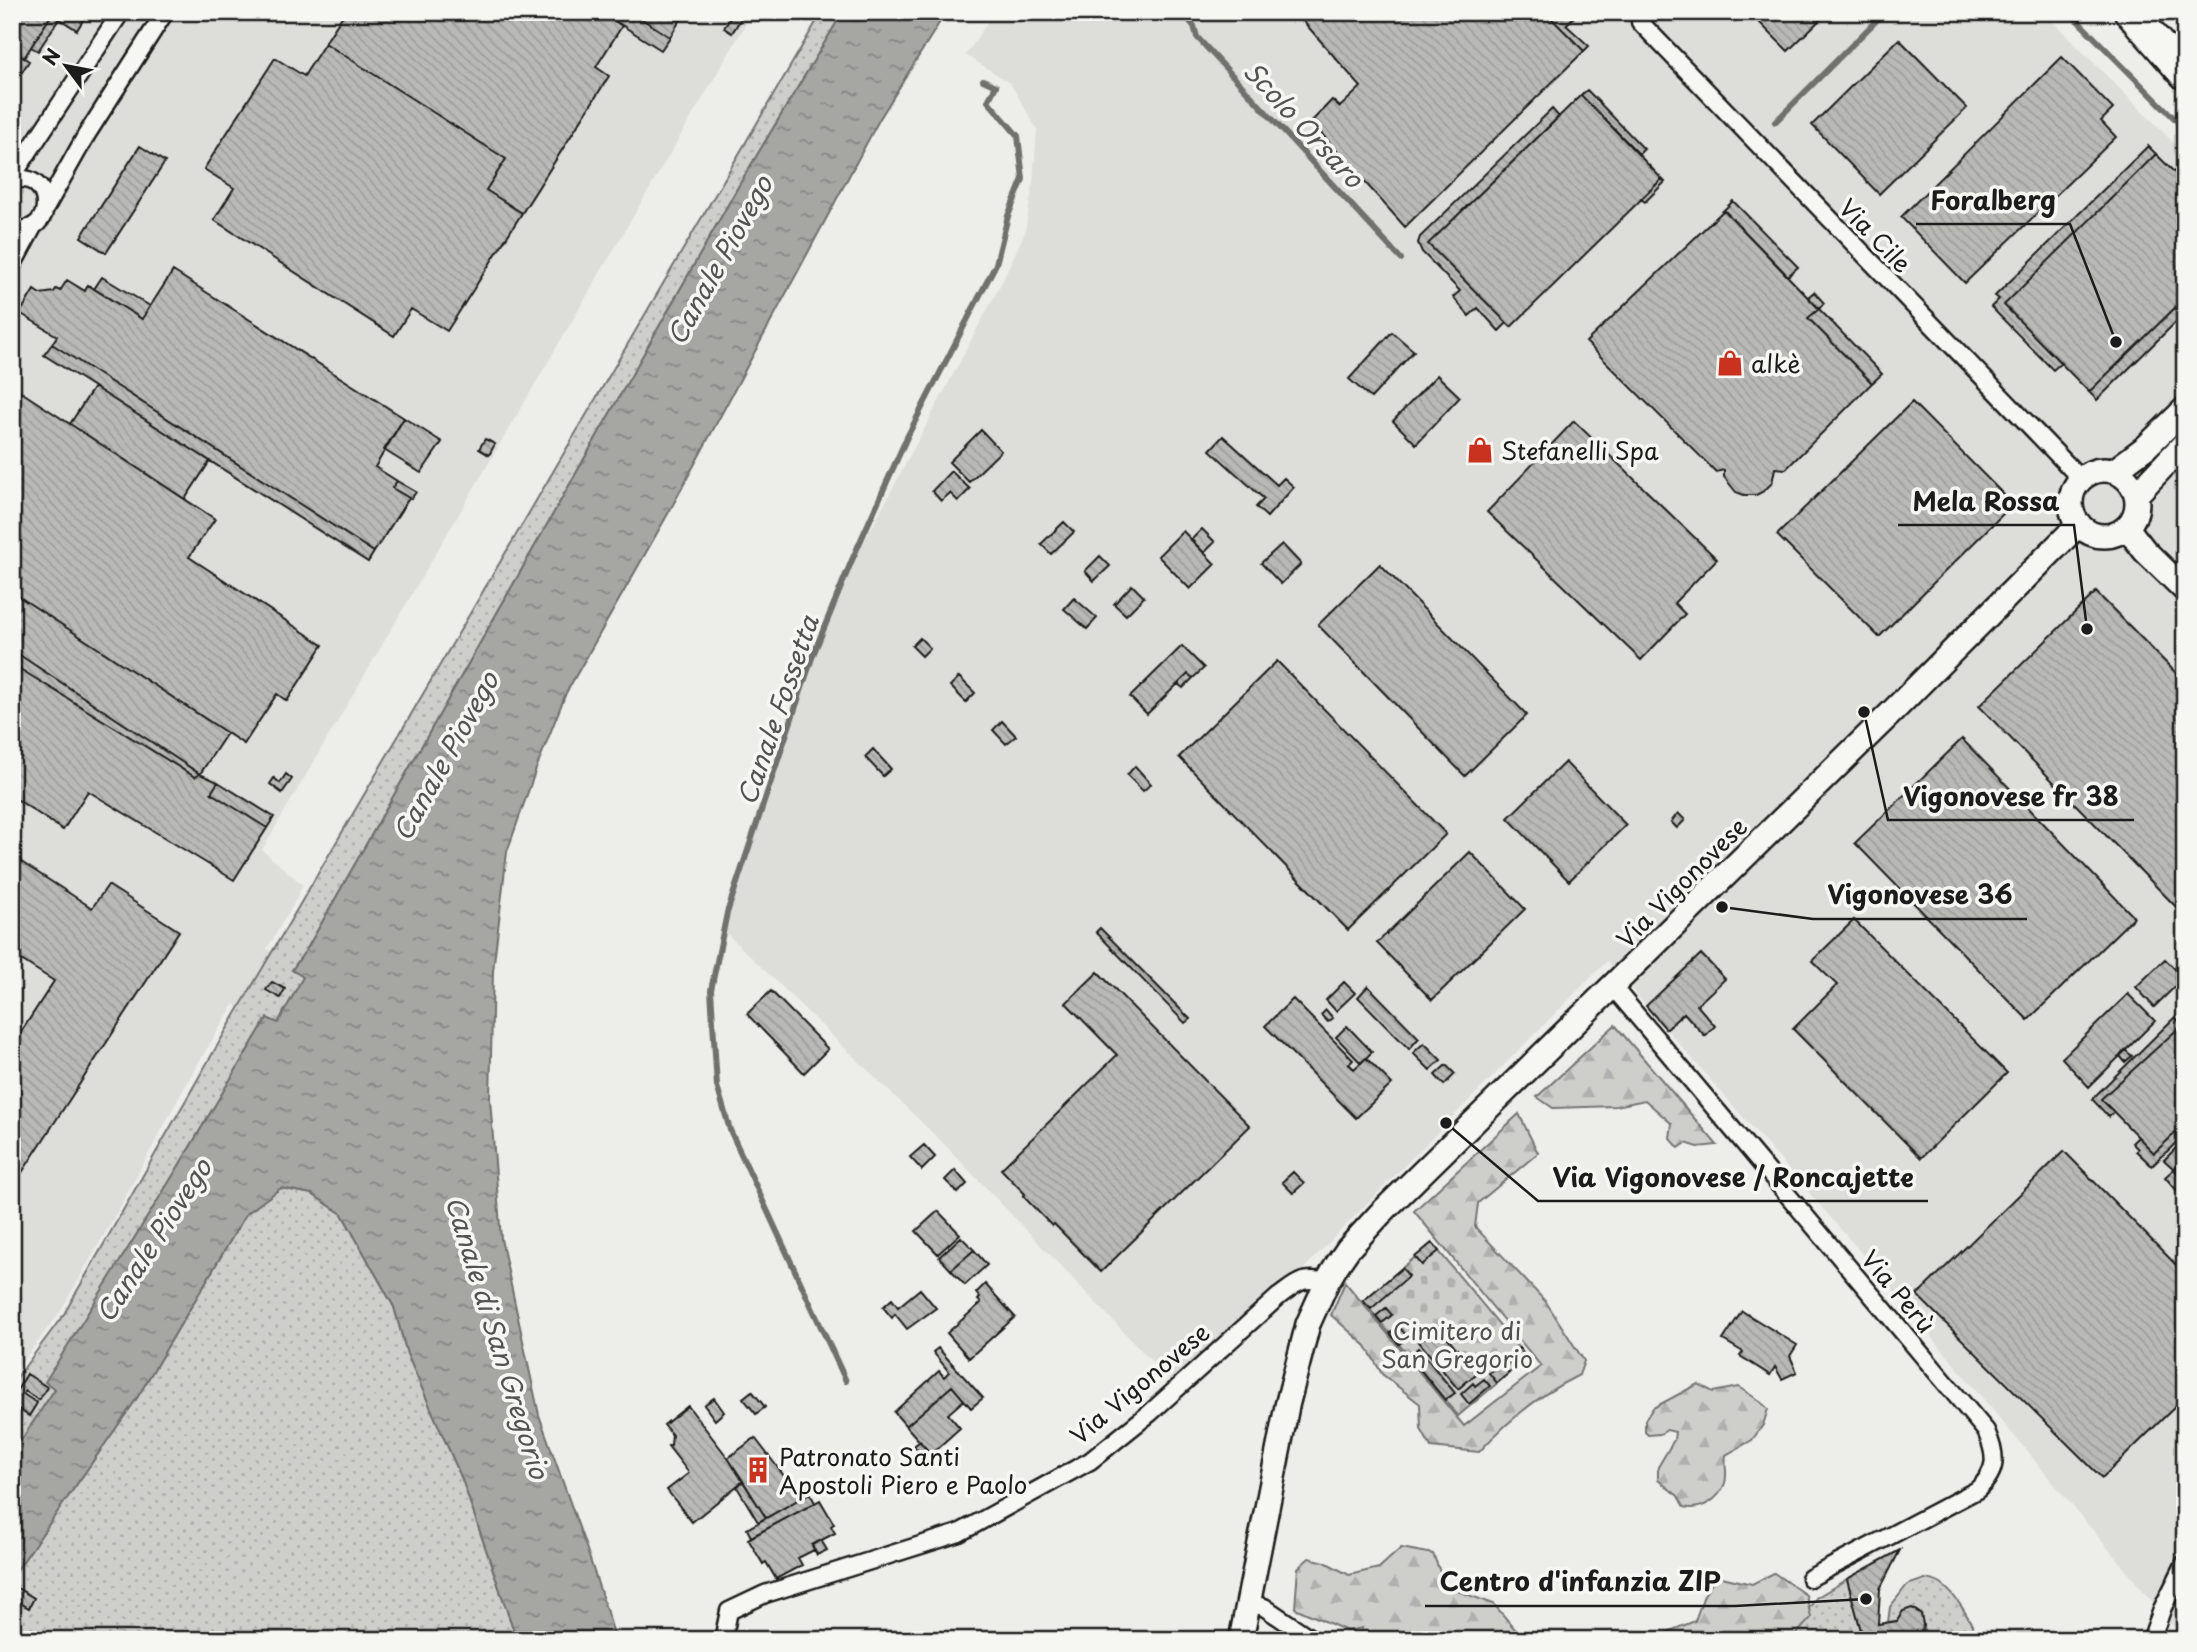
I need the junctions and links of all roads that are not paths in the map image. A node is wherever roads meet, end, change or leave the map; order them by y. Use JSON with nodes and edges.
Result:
{"nodes":[{"id":1,"x":121,"y":12,"type":"edge"},
{"id":2,"x":165,"y":12,"type":"edge"},
{"id":3,"x":2130,"y":12,"type":"edge"},
{"id":4,"x":1640,"y":22,"type":"dead end"},
{"id":5,"x":2185,"y":74,"type":"edge"},
{"id":6,"x":12,"y":178,"type":"edge"},
{"id":7,"x":46,"y":206,"type":"junction"},
{"id":8,"x":33,"y":227,"type":"junction"},
{"id":9,"x":12,"y":229,"type":"edge"},
{"id":10,"x":12,"y":266,"type":"edge"},
{"id":11,"x":2185,"y":409,"type":"edge"},
{"id":12,"x":2185,"y":443,"type":"edge"},
{"id":13,"x":2114,"y":471,"type":"junction"},
{"id":14,"x":2081,"y":479,"type":"junction"},
{"id":15,"x":2137,"y":494,"type":"junction"},
{"id":16,"x":2079,"y":524,"type":"junction"},
{"id":17,"x":2127,"y":528,"type":"junction"},
{"id":18,"x":2185,"y":590,"type":"edge"},
{"id":19,"x":1612,"y":986,"type":"junction"},
{"id":20,"x":1326,"y":1282,"type":"junction"},
{"id":21,"x":2185,"y":1563,"type":"edge"},
{"id":22,"x":1810,"y":1578,"type":"dead end"},
{"id":23,"x":1248,"y":1603,"type":"junction"},
{"id":24,"x":723,"y":1640,"type":"edge"},
{"id":25,"x":1241,"y":1640,"type":"edge"},
{"id":26,"x":1313,"y":1640,"type":"edge"},
{"id":27,"x":2151,"y":1640,"type":"edge"}],
"edges":[{"from":1,"to":6,"type":"street"},
{"from":2,"to":7,"type":"street"},
{"from":3,"to":5,"type":"highway"},
{"from":4,"to":14,"type":"street","name":"Via Cile"},
{"from":6,"to":7,"type":"street"},
{"from":7,"to":8,"type":"street"},
{"from":8,"to":9,"type":"street"},
{"from":8,"to":10,"type":"street"},
{"from":11,"to":13,"type":"main road"},
{"from":12,"to":15,"type":"main road"},
{"from":13,"to":14,"type":"main road"},
{"from":13,"to":15,"type":"main road"},
{"from":14,"to":16,"type":"main road"},
{"from":15,"to":17,"type":"main road"},
{"from":16,"to":17,"type":"main road"},
{"from":16,"to":19,"type":"main road","name":"Via Vigonovese"},
{"from":17,"to":18,"type":"main road"},
{"from":19,"to":20,"type":"main road","name":"Via Vigonovese"},
{"from":19,"to":22,"type":"street","name":"Via Perù"},
{"from":20,"to":23,"type":"main road","name":"Via Vigonovese"},
{"from":20,"to":24,"type":"street","name":"Via Vigonovese"},
{"from":21,"to":27,"type":"street"},
{"from":23,"to":25,"type":"main road","name":"Via Vigonovese"},
{"from":23,"to":26,"type":"street"}]}
